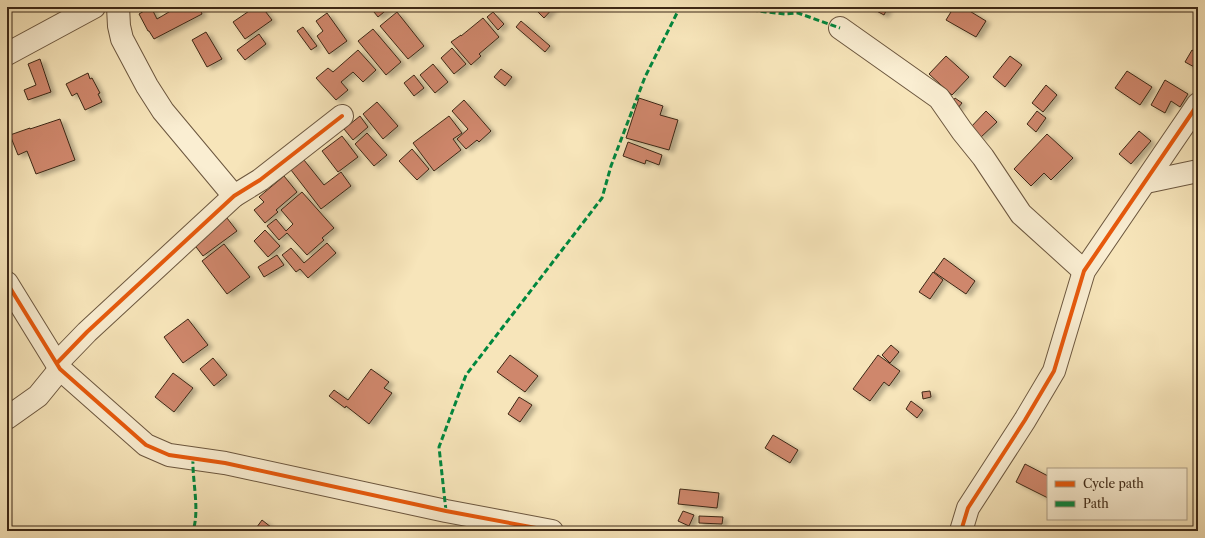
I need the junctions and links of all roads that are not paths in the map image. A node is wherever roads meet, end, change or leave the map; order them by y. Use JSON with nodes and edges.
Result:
{"nodes":[{"id":1,"x":94,"y":7,"type":"edge"},
{"id":2,"x":118,"y":7,"type":"edge"},
{"id":3,"x":840,"y":28,"type":"dead end"},
{"id":4,"x":7,"y":54,"type":"edge"},
{"id":5,"x":1198,"y":104,"type":"edge"},
{"id":6,"x":342,"y":116,"type":"dead end"},
{"id":7,"x":1198,"y":171,"type":"edge"},
{"id":8,"x":1146,"y":182,"type":"junction"},
{"id":9,"x":234,"y":196,"type":"junction"},
{"id":10,"x":1084,"y":271,"type":"junction"},
{"id":11,"x":7,"y":283,"type":"edge"},
{"id":12,"x":59,"y":366,"type":"junction"},
{"id":13,"x":7,"y":418,"type":"edge"},
{"id":14,"x":552,"y":531,"type":"edge"},
{"id":15,"x":960,"y":531,"type":"edge"}],
"edges":[{"from":1,"to":4,"type":"street"},
{"from":2,"to":9,"type":"street"},
{"from":3,"to":10,"type":"street"},
{"from":5,"to":8,"type":"street"},
{"from":6,"to":9,"type":"street"},
{"from":7,"to":8,"type":"street"},
{"from":8,"to":10,"type":"street"},
{"from":9,"to":12,"type":"street"},
{"from":10,"to":15,"type":"street"},
{"from":11,"to":12,"type":"street"},
{"from":12,"to":13,"type":"street"},
{"from":12,"to":14,"type":"street"}]}
